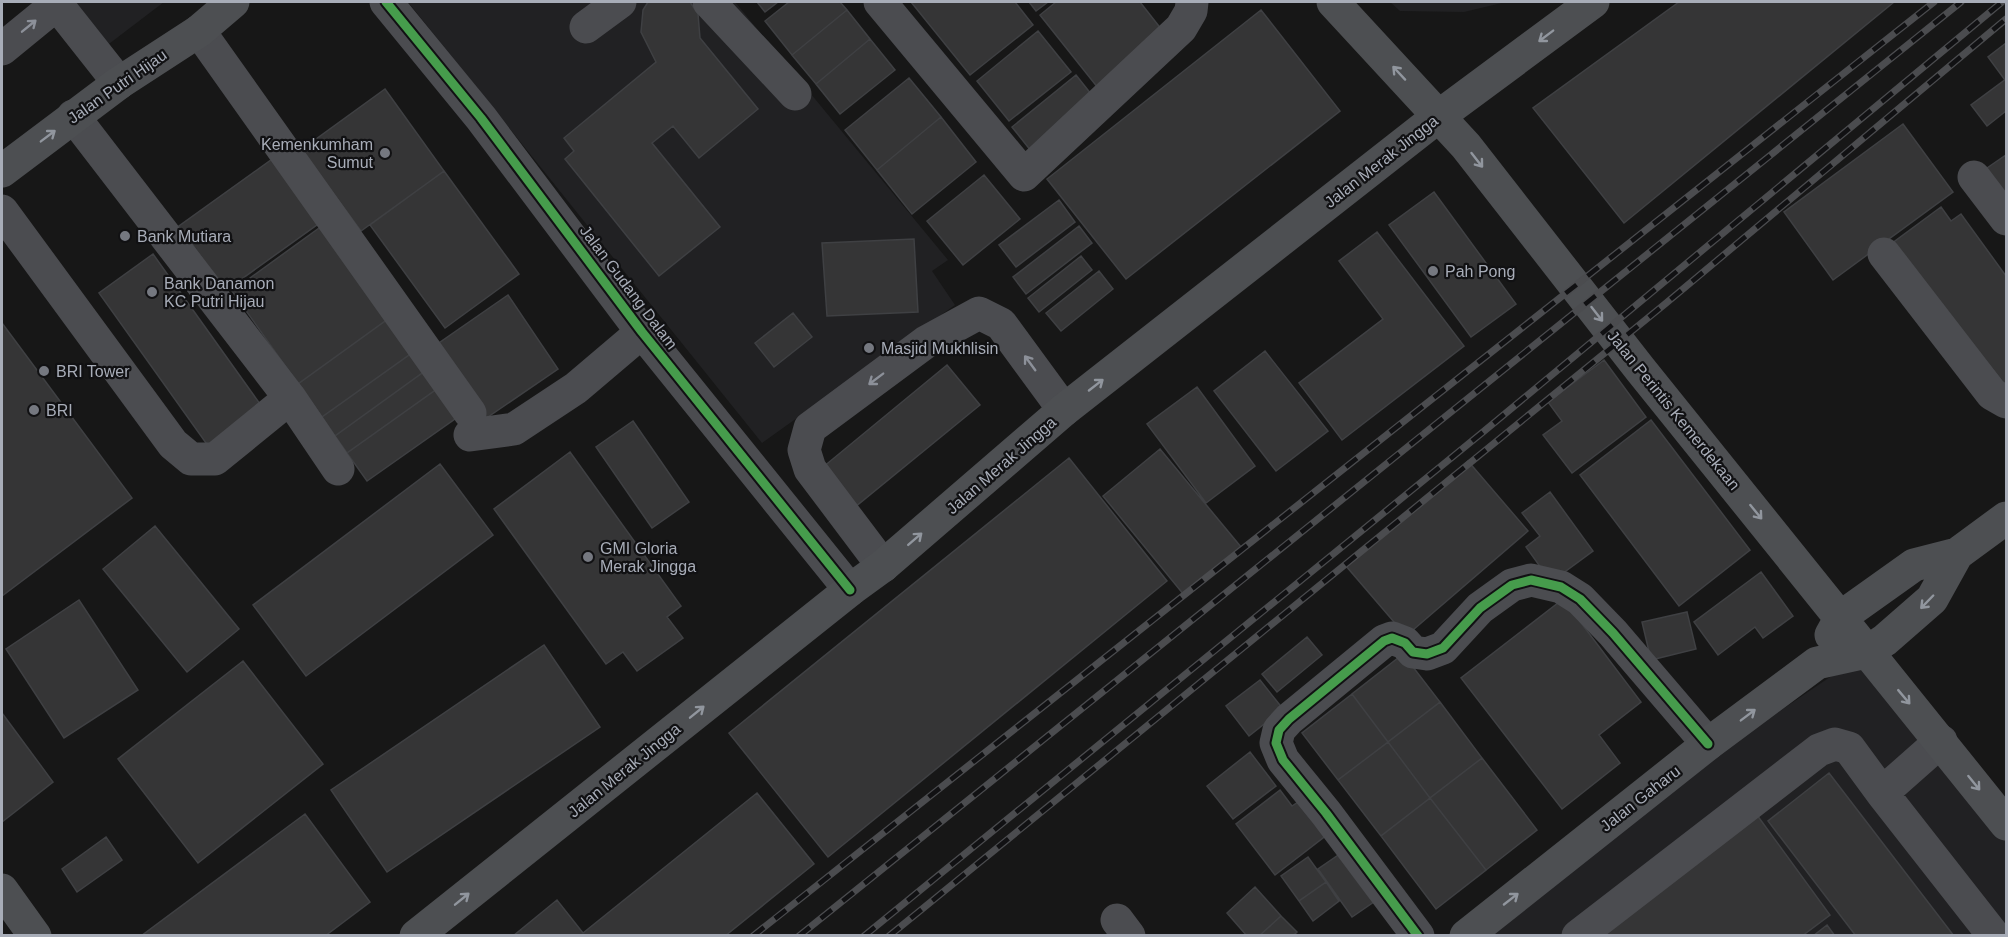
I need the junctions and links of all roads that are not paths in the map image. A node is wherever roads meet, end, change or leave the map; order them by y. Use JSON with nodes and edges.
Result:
{"nodes":[{"id":1,"x":233,"y":2,"type":"edge"},
{"id":2,"x":386,"y":2,"type":"edge"},
{"id":3,"x":620,"y":2,"type":"edge"},
{"id":4,"x":709,"y":2,"type":"edge"},
{"id":5,"x":880,"y":2,"type":"edge"},
{"id":6,"x":1192,"y":2,"type":"edge"},
{"id":7,"x":1333,"y":2,"type":"edge"},
{"id":8,"x":1593,"y":2,"type":"edge"},
{"id":9,"x":56,"y":3,"type":"edge"},
{"id":10,"x":586,"y":27,"type":"dead end"},
{"id":11,"x":199,"y":31,"type":"junction"},
{"id":12,"x":2,"y":49,"type":"edge"},
{"id":13,"x":119,"y":83,"type":"junction"},
{"id":14,"x":795,"y":94,"type":"dead end"},
{"id":15,"x":73,"y":116,"type":"junction"},
{"id":16,"x":1439,"y":116,"type":"junction"},
{"id":17,"x":2,"y":171,"type":"edge"},
{"id":18,"x":1974,"y":177,"type":"dead end"},
{"id":19,"x":2,"y":211,"type":"edge"},
{"id":20,"x":2007,"y":219,"type":"edge"},
{"id":21,"x":1884,"y":254,"type":"dead end"},
{"id":22,"x":642,"y":332,"type":"junction"},
{"id":23,"x":290,"y":398,"type":"junction"},
{"id":24,"x":2007,"y":402,"type":"edge"},
{"id":25,"x":1064,"y":410,"type":"junction"},
{"id":26,"x":338,"y":469,"type":"dead end"},
{"id":27,"x":2007,"y":518,"type":"edge"},
{"id":28,"x":1958,"y":554,"type":"junction"},
{"id":29,"x":883,"y":567,"type":"junction"},
{"id":30,"x":850,"y":590,"type":"junction"},
{"id":31,"x":1841,"y":617,"type":"junction"},
{"id":32,"x":1867,"y":652,"type":"junction"},
{"id":33,"x":1817,"y":663,"type":"junction"},
{"id":34,"x":1941,"y":741,"type":"junction"},
{"id":35,"x":1708,"y":744,"type":"junction"},
{"id":36,"x":1882,"y":793,"type":"junction"},
{"id":37,"x":2007,"y":824,"type":"edge"},
{"id":38,"x":2,"y":890,"type":"edge"},
{"id":39,"x":24,"y":931,"type":"edge"},
{"id":40,"x":416,"y":936,"type":"edge"},
{"id":41,"x":1418,"y":936,"type":"edge"},
{"id":42,"x":1466,"y":936,"type":"edge"},
{"id":43,"x":1578,"y":936,"type":"edge"},
{"id":44,"x":1994,"y":936,"type":"edge"}],
"edges":[{"from":1,"to":11,"type":"main road","name":"Jalan Putri Hijau"},
{"from":2,"to":22,"type":"street","name":"Jalan Gudang Dalam"},
{"from":3,"to":10,"type":"street"},
{"from":4,"to":14,"type":"street"},
{"from":5,"to":6,"type":"street"},
{"from":16,"to":7,"type":"main road","name":"Jalan Perintis Kemerdekaan","one_way":true},
{"from":8,"to":16,"type":"main road","name":"Jalan Merak Jingga","one_way":true},
{"from":12,"to":9,"type":"street","one_way":true},
{"from":9,"to":13,"type":"street"},
{"from":11,"to":13,"type":"main road","name":"Jalan Putri Hijau"},
{"from":11,"to":22,"type":"street"},
{"from":13,"to":15,"type":"main road","name":"Jalan Putri Hijau"},
{"from":17,"to":15,"type":"main road","name":"Jalan Putri Hijau","one_way":true},
{"from":15,"to":23,"type":"street"},
{"from":25,"to":16,"type":"main road","name":"Jalan Merak Jingga","one_way":true},
{"from":16,"to":31,"type":"main road","name":"Jalan Perintis Kemerdekaan","one_way":true},
{"from":18,"to":20,"type":"street"},
{"from":19,"to":23,"type":"street"},
{"from":21,"to":24,"type":"street"},
{"from":22,"to":30,"type":"street","name":"Jalan Gudang Dalam"},
{"from":23,"to":26,"type":"street"},
{"from":29,"to":25,"type":"main road","name":"Jalan Merak Jingga","one_way":true},
{"from":25,"to":29,"type":"street","one_way":true},
{"from":27,"to":28,"type":"main road","name":"Jalan Gaharu"},
{"from":28,"to":31,"type":"main road","name":"Jalan Gaharu"},
{"from":28,"to":32,"type":"main road","name":"Jalan Gaharu","one_way":true},
{"from":29,"to":30,"type":"main road","name":"Jalan Merak Jingga"},
{"from":40,"to":30,"type":"main road","name":"Jalan Merak Jingga","one_way":true},
{"from":31,"to":32,"type":"main road","name":"Jalan Perintis Kemerdekaan"},
{"from":31,"to":33,"type":"main road","name":"Jalan Gaharu"},
{"from":32,"to":33,"type":"main road","name":"Jalan Gaharu"},
{"from":32,"to":34,"type":"main road","name":"Jalan Perintis Kemerdekaan","one_way":true},
{"from":35,"to":33,"type":"main road","name":"Jalan Gaharu","one_way":true},
{"from":34,"to":36,"type":"street"},
{"from":34,"to":37,"type":"main road","name":"Jalan Perintis Kemerdekaan","one_way":true},
{"from":35,"to":41,"type":"street"},
{"from":42,"to":35,"type":"main road","name":"Jalan Gaharu","one_way":true},
{"from":36,"to":43,"type":"street"},
{"from":36,"to":44,"type":"street"},
{"from":38,"to":39,"type":"main road"}]}
